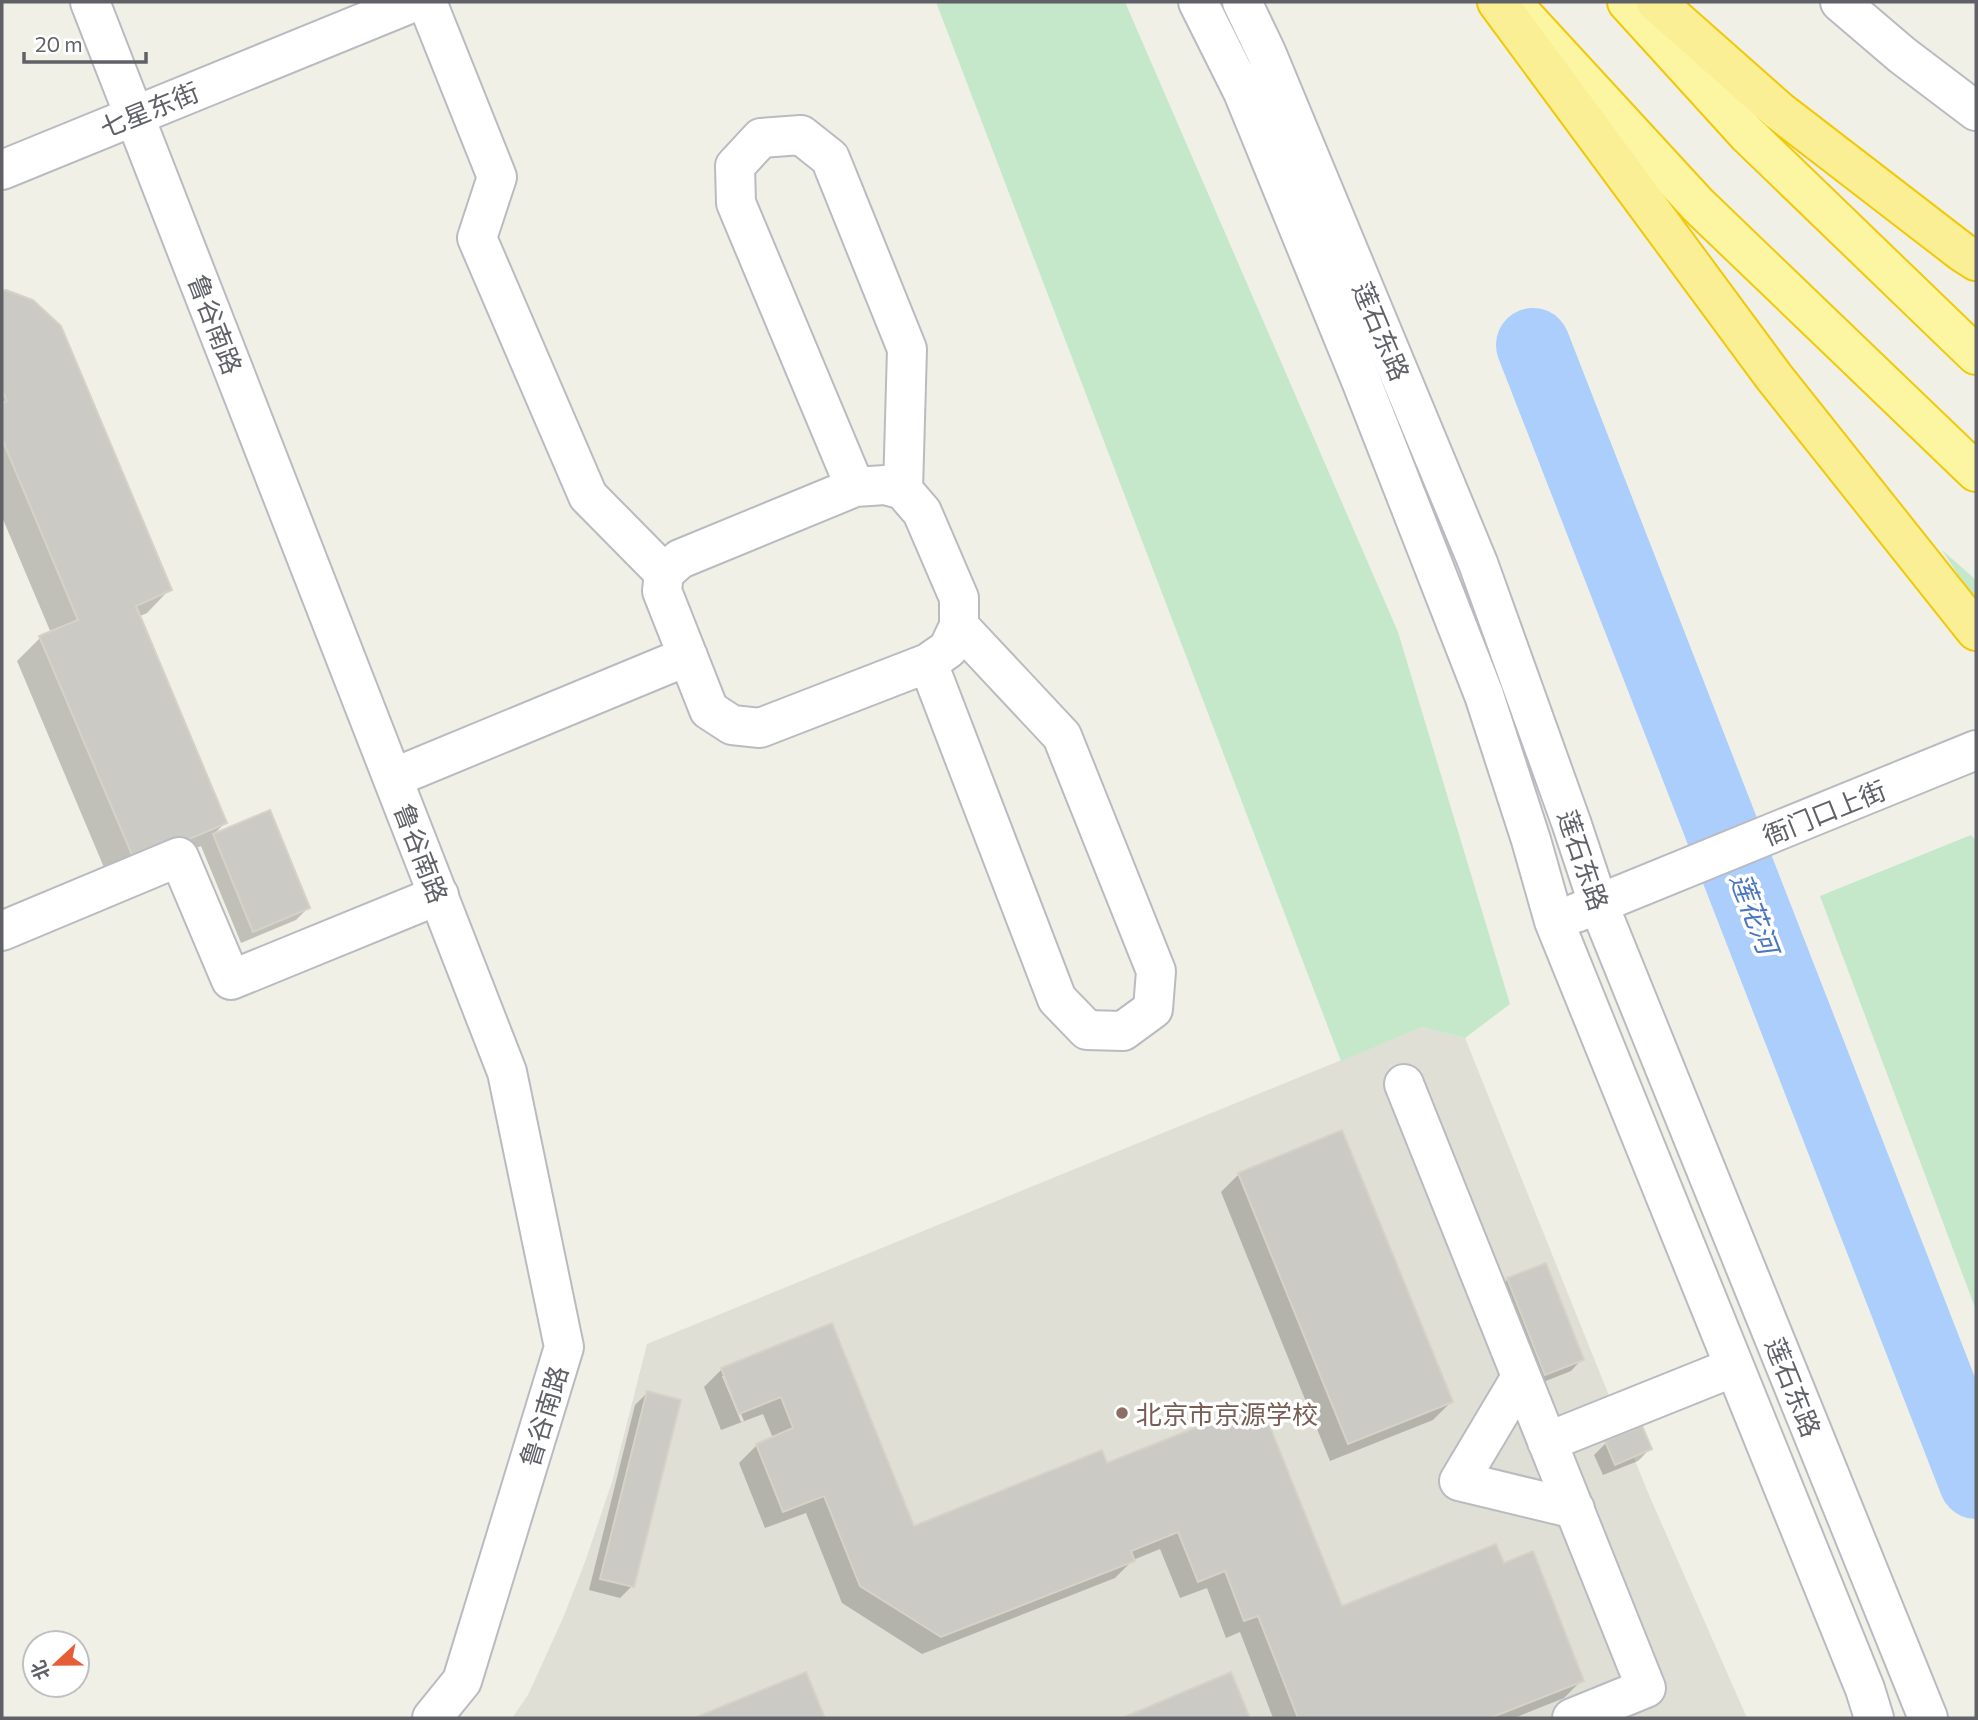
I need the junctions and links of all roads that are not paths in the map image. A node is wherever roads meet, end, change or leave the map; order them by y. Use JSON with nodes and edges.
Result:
{"nodes":[{"id":1,"x":90,"y":2,"type":"edge"},
{"id":2,"x":414,"y":2,"type":"edge"},
{"id":3,"x":427,"y":2,"type":"edge"},
{"id":4,"x":1198,"y":2,"type":"edge"},
{"id":5,"x":1242,"y":2,"type":"edge"},
{"id":6,"x":1497,"y":2,"type":"edge"},
{"id":7,"x":1511,"y":2,"type":"edge"},
{"id":8,"x":1627,"y":2,"type":"edge"},
{"id":9,"x":1656,"y":2,"type":"edge"},
{"id":10,"x":1840,"y":2,"type":"edge"},
{"id":11,"x":1976,"y":111,"type":"edge"},
{"id":12,"x":135,"y":115,"type":"junction"},
{"id":13,"x":2,"y":170,"type":"edge"},
{"id":14,"x":1976,"y":261,"type":"edge"},
{"id":15,"x":1976,"y":355,"type":"edge"},
{"id":16,"x":1976,"y":472,"type":"edge"},
{"id":17,"x":855,"y":487,"type":"junction"},
{"id":18,"x":903,"y":490,"type":"junction"},
{"id":19,"x":664,"y":573,"type":"junction"},
{"id":20,"x":959,"y":626,"type":"junction"},
{"id":21,"x":1976,"y":631,"type":"edge"},
{"id":22,"x":688,"y":656,"type":"junction"},
{"id":23,"x":928,"y":663,"type":"junction"},
{"id":24,"x":1976,"y":750,"type":"edge"},
{"id":25,"x":393,"y":778,"type":"junction"},
{"id":26,"x":439,"y":895,"type":"junction"},
{"id":27,"x":1598,"y":903,"type":"junction"},
{"id":28,"x":1554,"y":921,"type":"junction"},
{"id":29,"x":2,"y":931,"type":"edge"},
{"id":30,"x":1404,"y":1084,"type":"dead end"},
{"id":31,"x":1734,"y":1367,"type":"junction"},
{"id":32,"x":1521,"y":1377,"type":"junction"},
{"id":33,"x":1547,"y":1442,"type":"junction"},
{"id":34,"x":1575,"y":1509,"type":"junction"},
{"id":35,"x":432,"y":1718,"type":"edge"},
{"id":36,"x":1572,"y":1718,"type":"edge"},
{"id":37,"x":1874,"y":1718,"type":"edge"},
{"id":38,"x":1928,"y":1718,"type":"edge"}],
"edges":[{"from":1,"to":12,"type":"street","name":"鲁谷南路"},
{"from":2,"to":12,"type":"street","name":"七星东街"},
{"from":3,"to":19,"type":"street"},
{"from":4,"to":28,"type":"street","name":"莲石东路"},
{"from":5,"to":27,"type":"street","name":"莲石东路"},
{"from":6,"to":21,"type":"highway"},
{"from":7,"to":16,"type":"highway"},
{"from":8,"to":15,"type":"highway"},
{"from":9,"to":14,"type":"highway"},
{"from":10,"to":11,"type":"street"},
{"from":12,"to":13,"type":"street","name":"七星东街"},
{"from":12,"to":25,"type":"street","name":"鲁谷南路"},
{"from":17,"to":18,"type":"street"},
{"from":17,"to":18,"type":"street"},
{"from":17,"to":19,"type":"street"},
{"from":18,"to":20,"type":"street"},
{"from":19,"to":22,"type":"street"},
{"from":20,"to":23,"type":"street"},
{"from":20,"to":23,"type":"street"},
{"from":22,"to":23,"type":"street"},
{"from":22,"to":25,"type":"street"},
{"from":24,"to":27,"type":"street","name":"衙门口上街"},
{"from":25,"to":26,"type":"street","name":"鲁谷南路"},
{"from":26,"to":29,"type":"street"},
{"from":26,"to":35,"type":"street","name":"鲁谷南路"},
{"from":27,"to":28,"type":"street","name":"衙门口上街"},
{"from":27,"to":38,"type":"street","name":"莲石东路"},
{"from":28,"to":31,"type":"street","name":"莲石东路"},
{"from":30,"to":32,"type":"street"},
{"from":31,"to":33,"type":"street"},
{"from":31,"to":37,"type":"street","name":"莲石东路"},
{"from":32,"to":33,"type":"street"},
{"from":32,"to":34,"type":"street"},
{"from":33,"to":34,"type":"street"},
{"from":34,"to":36,"type":"street"}]}
